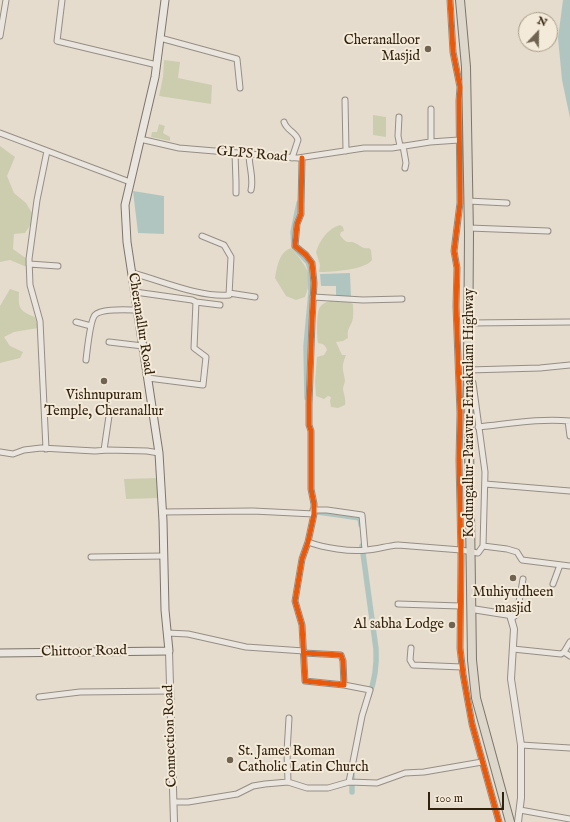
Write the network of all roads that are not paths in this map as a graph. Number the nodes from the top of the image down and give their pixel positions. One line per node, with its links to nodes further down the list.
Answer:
1 (6, 0): 6 (street)
2 (62, 0): 8 (street)
3 (165, 0): 7 (main road, Cheranallur Road)
4 (450, 0): 16 (street)
5 (460, 0): 28 (highway, Kodungallur-Paravur-Ernakulam Highway)
6 (0, 36)
7 (160, 38): 8 (main road, Cheranallur Road); 9 (street)
8 (157, 65): 15 (main road, Cheranallur Road)
9 (240, 88)
10 (345, 100): 20 (street)
11 (431, 109): 17 (street)
12 (399, 117): 18 (street)
13 (284, 122): 23 (street)
14 (0, 133): 19 (street)
15 (140, 139): 21 (street, GLPS Road); 25 (main road, Cheranallur Road)
16 (459, 140): 17 (street, GLPS Road); 69 (street)
17 (431, 142): 18 (street, GLPS Road)
18 (402, 146): 20 (street, GLPS Road); 24 (street)
19 (47, 151): 25 (street); 33 (street)
20 (346, 151): 23 (street, GLPS Road)
21 (235, 153): 22 (street, GLPS Road); 27 (street)
22 (249, 154): 23 (street, GLPS Road); 26 (street)
23 (298, 158): 39 (street)
24 (406, 168)
25 (130, 182): 35 (main road, Cheranallur Road)
26 (251, 190)
27 (236, 193)
28 (468, 201): 29 (street); 30 (highway, Kodungallur-Paravur-Ernakulam Highway)
29 (507, 203)
30 (468, 228): 31 (street); 46 (highway, Kodungallur-Paravur-Ernakulam Highway)
31 (548, 231)
32 (202, 236): 37 (street)
33 (29, 264): 34 (street); 58 (street)
34 (58, 266)
35 (132, 273): 36 (main road, Cheranallur Road); 37 (street)
36 (135, 292): 41 (street); 43 (main road, Cheranallur Road)
37 (228, 293): 38 (street)
38 (255, 297)
39 (313, 297): 40 (street); 65 (street)
40 (402, 299)
41 (196, 302): 42 (street); 53 (street)
42 (220, 305)
43 (138, 310): 47 (street); 49 (main road, Cheranallur Road)
44 (76, 322): 47 (street)
45 (570, 322): 46 (street)
46 (469, 323): 52 (highway, Kodungallur-Paravur-Ernakulam Highway)
47 (91, 326): 50 (street)
48 (109, 342): 49 (street)
49 (143, 346): 53 (main road, Cheranallur Road)
50 (86, 360)
51 (570, 365): 52 (street)
52 (468, 373): 56 (street); 70 (highway, Kodungallur-Paravur-Ernakulam Highway)
53 (148, 378): 61 (main road, Cheranallur Road)
54 (107, 407): 59 (street)
55 (569, 421): 56 (street); 57 (street)
56 (478, 427): 62 (street)
57 (570, 436)
58 (46, 449): 59 (street); 60 (street)
59 (104, 450): 61 (street)
60 (0, 452)
61 (159, 454): 64 (main road, Cheranallur Road)
62 (484, 484): 63 (street); 67 (street)
63 (570, 491)
64 (162, 512): 65 (street); 71 (main road, Cheranallur Road)
65 (314, 512): 66 (street); 68 (street)
66 (308, 542): 68 (street); 88 (street)
67 (484, 546): 70 (street); 73 (street)
68 (364, 550): 69 (street)
69 (461, 550): 70 (street); 80 (street)
70 (471, 552): 81 (highway, Kodungallur-Paravur-Ernakulam Highway)
71 (164, 556): 72 (street); 83 (main road, Cheranallur Road)
72 (91, 557)
73 (522, 560): 74 (street); 75 (street)
74 (560, 565): 76 (street); 78 (street)
75 (521, 566)
76 (570, 566)
77 (523, 579): 82 (street)
78 (553, 584)
79 (398, 604): 80 (street)
80 (460, 606): 92 (street)
81 (472, 609): 82 (street); 107 (highway, Kodungallur-Paravur-Ernakulam Highway)
82 (511, 619): 86 (street)
83 (167, 633): 87 (main road, Cheranallur Road); 88 (street)
84 (570, 642): 89 (street)
85 (411, 648): 92 (street)
86 (513, 650): 89 (street); 97 (street)
87 (169, 651): 90 (main road, Chittoor Road); 94 (street, Connection Road)
88 (304, 652): 93 (street); 93 (street)
89 (564, 652): 91 (street)
90 (0, 653)
91 (570, 656)
92 (462, 667): 99 (street)
93 (344, 685): 101 (street)
94 (170, 691): 95 (street); 102 (street, Connection Road)
95 (39, 697)
96 (289, 718): 100 (street)
97 (521, 745): 98 (street); 103 (street)
98 (570, 748)
99 (482, 762): 101 (street); 106 (street)
100 (288, 782): 101 (street); 102 (street)
101 (351, 783)
102 (174, 802): 105 (street, Connection Road)
103 (520, 810): 104 (street); 108 (street)
104 (570, 819)
105 (174, 822)
106 (499, 822)
107 (510, 822)
108 (518, 822)

